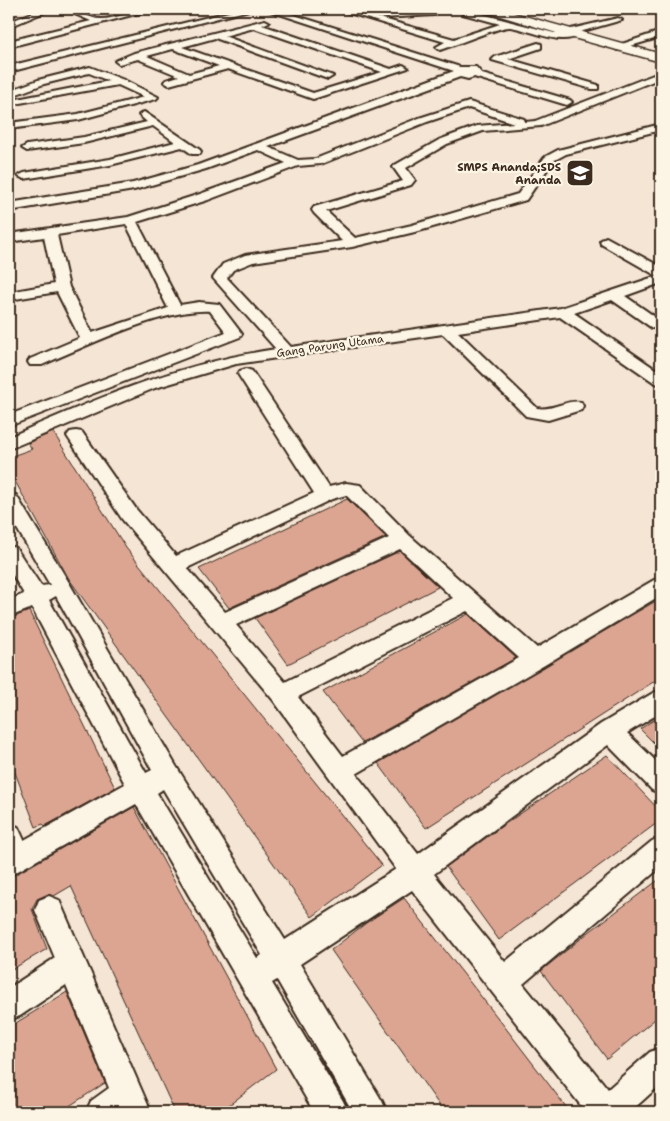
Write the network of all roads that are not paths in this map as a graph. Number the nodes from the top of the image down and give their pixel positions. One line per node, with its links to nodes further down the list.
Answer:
1 (48, 9): 16 (street)
2 (67, 9): 17 (street)
3 (151, 9): 10 (street)
4 (227, 9): 22 (street)
5 (249, 9): 24 (street)
6 (268, 9): 54 (street)
7 (341, 9): 12 (street)
8 (488, 9): 13 (main road)
9 (466, 12): 20 (street)
10 (125, 13): 17 (street); 22 (street)
11 (400, 15): 12 (street); 14 (street); 14 (street)
12 (370, 17): 34 (street)
13 (522, 19): 20 (street); 27 (main road)
14 (415, 20): 19 (street)
15 (618, 20): 27 (street)
16 (36, 21): 21 (street); 25 (street)
17 (100, 22): 25 (street)
18 (265, 22): 23 (street)
19 (424, 23)
20 (509, 24): 27 (street); 30 (street)
21 (9, 25)
22 (148, 25): 24 (street); 35 (street); 47 (street); 50 (street)
23 (254, 25): 29 (street); 41 (street)
24 (169, 29): 32 (street)
25 (59, 31): 31 (street)
26 (452, 31): 30 (street)
27 (570, 34): 40 (main road)
28 (661, 34): 40 (street)
29 (217, 36): 32 (street); 45 (street)
30 (471, 36): 34 (street)
31 (32, 38): 33 (street); 37 (street)
32 (200, 40): 35 (street)
33 (12, 41)
34 (453, 42): 42 (street)
35 (189, 43): 39 (street)
36 (335, 44): 41 (street)
37 (49, 45)
38 (538, 46): 49 (street)
39 (175, 47): 43 (street); 48 (street)
40 (617, 47): 44 (main road)
41 (323, 48): 45 (street); 53 (street)
42 (434, 49)
43 (137, 55): 46 (street); 58 (street)
44 (661, 58)
45 (284, 60): 52 (street); 56 (street)
46 (119, 61)
47 (26, 64): 50 (street); 57 (street)
48 (229, 66): 52 (street); 58 (street)
49 (484, 66): 54 (street); 62 (street); 64 (street)
50 (10, 67): 59 (street)
51 (403, 68): 53 (street)
52 (245, 71): 53 (street)
53 (389, 71)
54 (459, 72): 65 (street)
55 (661, 75): 82 (street)
56 (328, 76)
57 (57, 77): 59 (street); 60 (street)
58 (188, 77): 61 (street)
59 (41, 82): 63 (street)
60 (121, 82): 63 (street); 66 (street)
61 (169, 82)
62 (595, 87)
63 (10, 98): 75 (street)
64 (567, 102)
65 (377, 104): 68 (street); 73 (street)
66 (128, 105): 69 (street); 75 (street)
67 (553, 114): 68 (street)
68 (423, 120): 76 (street)
69 (155, 123): 72 (street); 75 (street)
70 (9, 126): 75 (street)
71 (661, 127): 82 (street)
72 (184, 143): 74 (street); 75 (street)
73 (259, 147): 76 (street); 77 (street)
74 (196, 152)
75 (25, 154)
76 (296, 163): 78 (street)
77 (9, 207)
78 (130, 220): 79 (street); 88 (street)
79 (50, 233): 80 (street); 85 (street)
80 (9, 238)
81 (606, 241): 83 (street)
82 (352, 243): 93 (street)
83 (661, 272)
84 (661, 279): 86 (street, Gang Parung Utama)
85 (62, 287): 87 (street); 92 (street)
86 (614, 295): 89 (street, Gang Parung Utama); 90 (street)
87 (9, 296)
88 (176, 310): 92 (street); 98 (street)
89 (563, 312): 91 (street, Gang Parung Utama); 96 (street)
90 (657, 325)
91 (447, 329): 93 (street, Gang Parung Utama); 97 (street)
92 (88, 339): 94 (street)
93 (288, 353): 100 (street, Gang Parung Utama)
94 (36, 362)
95 (246, 374): 101 (street)
96 (661, 380)
97 (575, 406)
98 (9, 421)
99 (76, 436): 105 (street)
100 (9, 444)
101 (325, 495): 103 (street); 105 (street)
102 (9, 500): 107 (street)
103 (402, 540): 109 (street); 111 (street)
104 (9, 553): 108 (street)
105 (173, 566): 111 (street)
106 (661, 585): 112 (street)
107 (62, 586): 108 (street); 117 (street)
108 (37, 597): 110 (street); 119 (street)
109 (469, 600): 112 (street); 113 (street)
110 (9, 608)
111 (222, 623): 113 (street)
112 (535, 660): 116 (street)
113 (282, 694): 116 (street)
114 (661, 700): 115 (street)
115 (609, 731): 118 (street); 122 (street)
116 (340, 770): 122 (street)
117 (167, 774): 119 (street); 124 (street)
118 (661, 782)
119 (141, 789): 121 (street); 126 (street)
120 (661, 850): 127 (street)
121 (12, 852)
122 (415, 872): 124 (street); 127 (street)
123 (49, 910): 125 (street)
124 (282, 960): 126 (street); 132 (street)
125 (72, 964): 128 (street); 130 (street)
126 (253, 978): 131 (street)
127 (502, 983): 133 (street)
128 (9, 1004)
129 (661, 1063): 133 (street)
130 (121, 1107)
131 (332, 1112)
132 (371, 1112)
133 (606, 1112)

